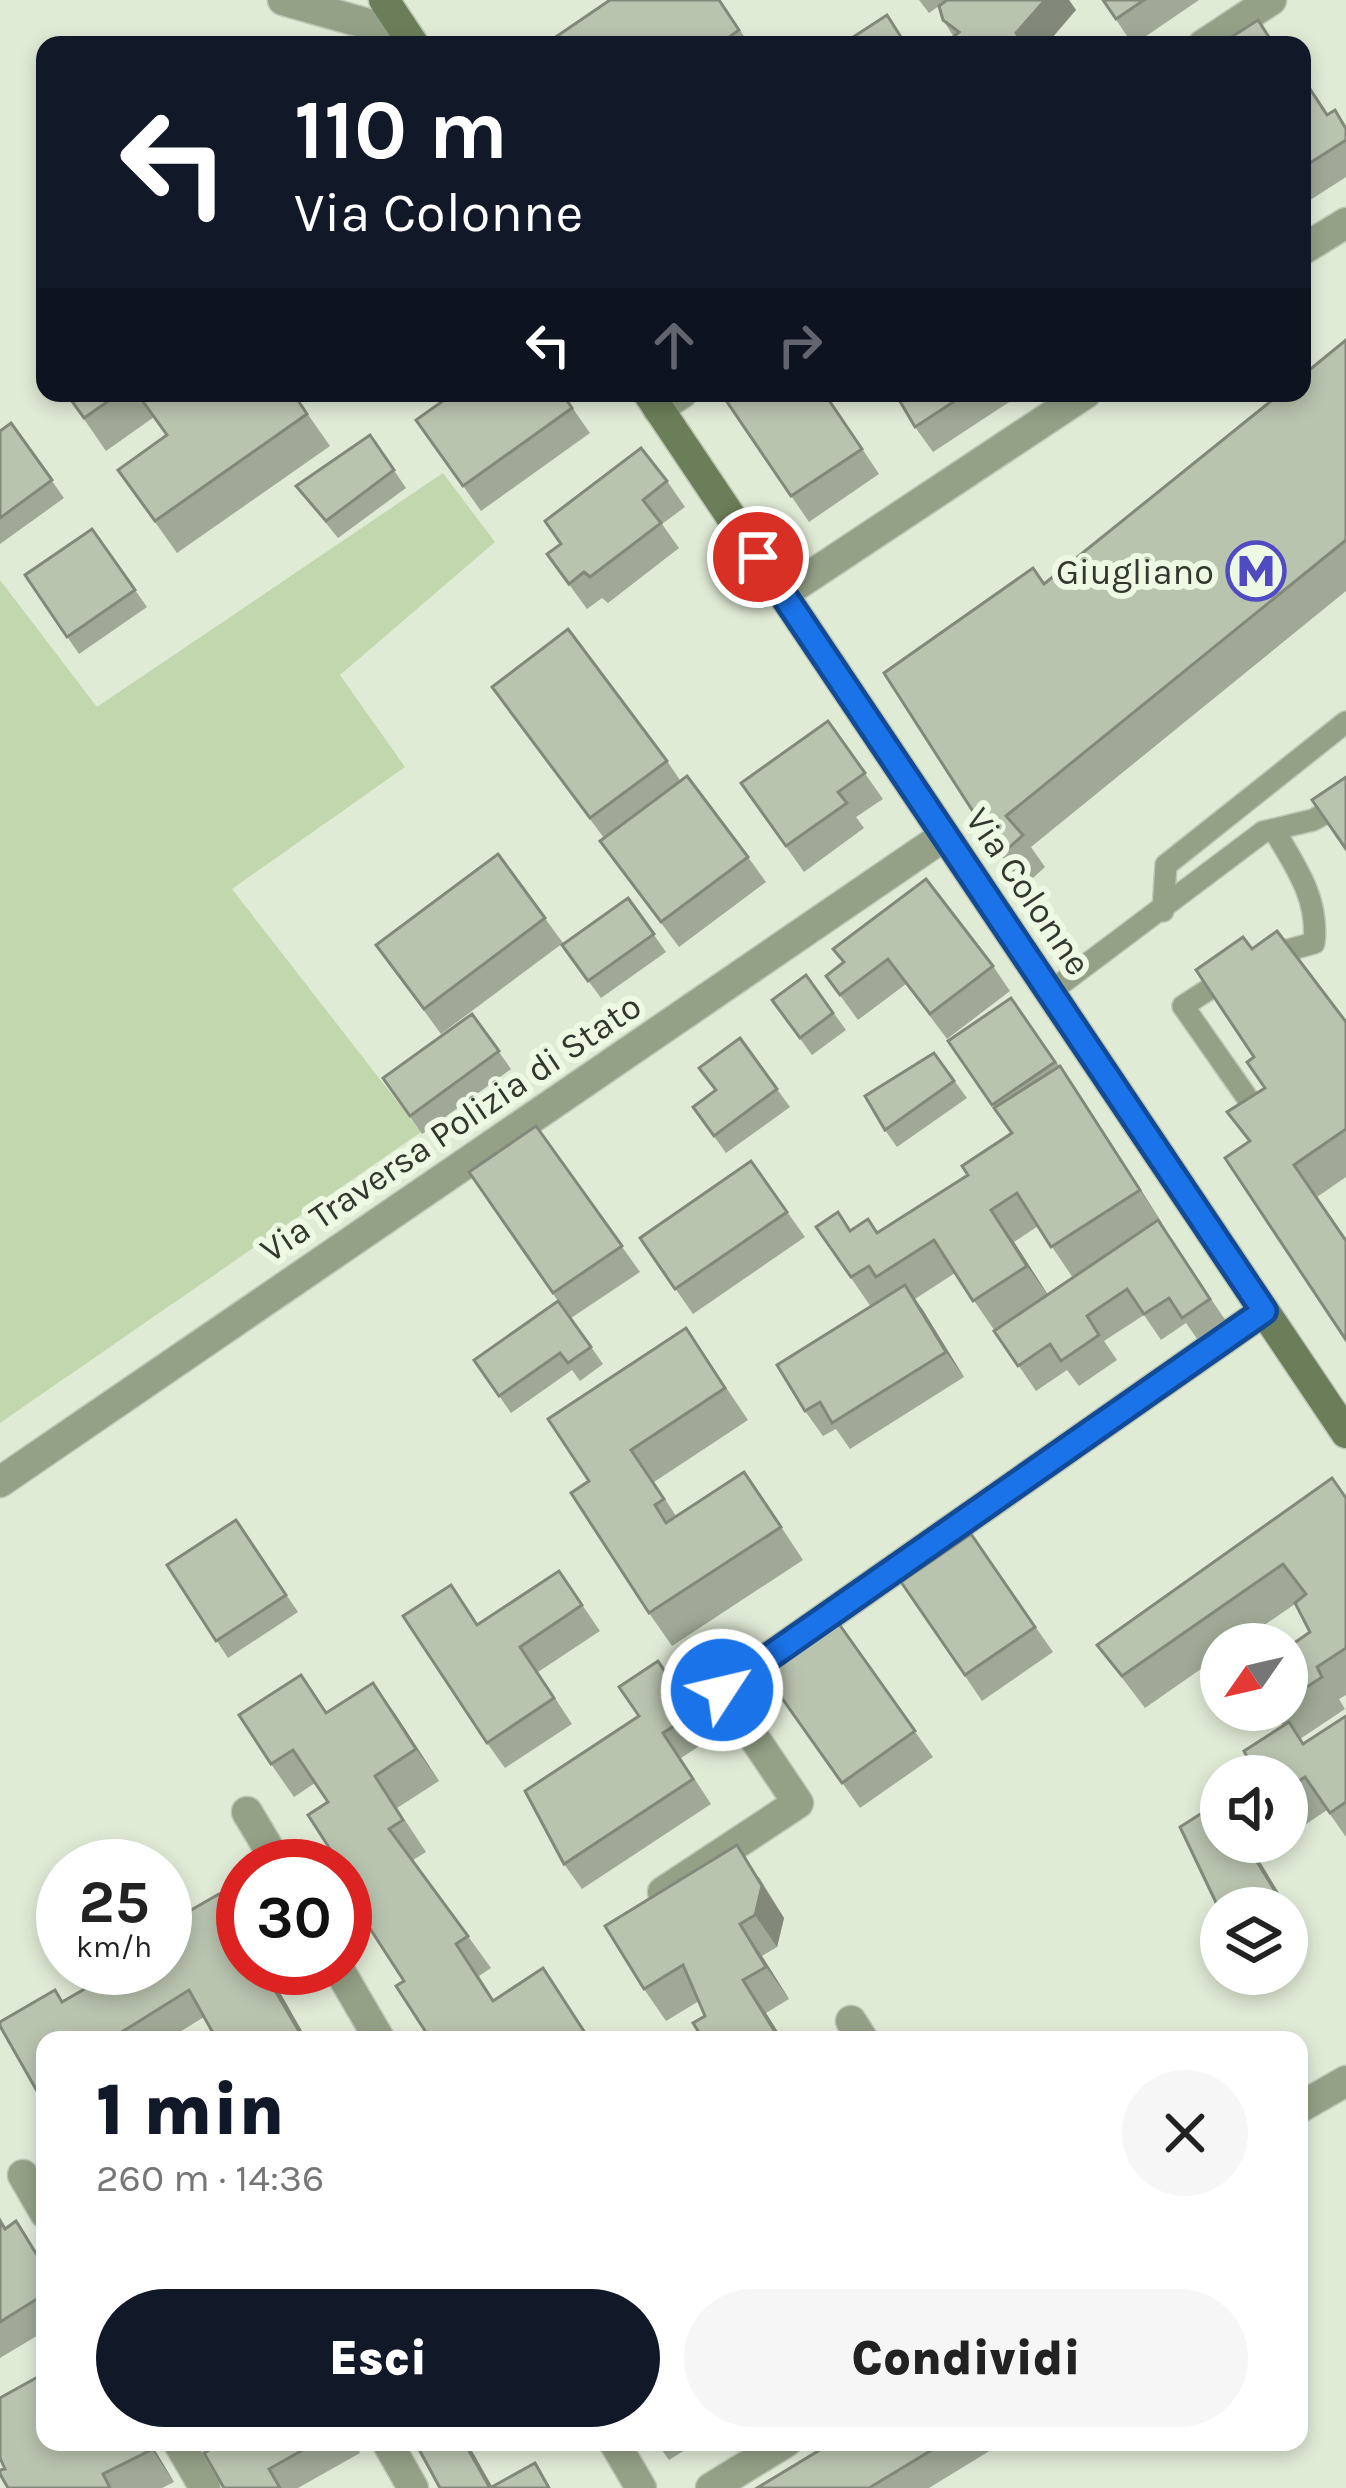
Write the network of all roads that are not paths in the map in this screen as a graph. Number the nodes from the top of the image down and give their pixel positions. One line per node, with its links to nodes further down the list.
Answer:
1 (283, 0): 4 (street)
2 (384, 0): 5 (main road)
3 (1252, 5): 6 (street)
4 (398, 36)
5 (408, 36)
6 (1214, 36)
7 (1346, 223): 8 (street)
8 (1311, 244)
9 (665, 402): 11 (main road, Via Colonne)
10 (1072, 402): 11 (street)
11 (783, 594): 15 (main road, Via Colonne)
12 (1346, 722): 16 (lane)
13 (1346, 802): 14 (lane)
14 (1274, 830): 16 (lane); 18 (lane)
15 (944, 836): 17 (main road, Via Colonne); 21 (street, Via Traversa Polizia di Stato)
16 (1162, 911): 17 (lane)
17 (1050, 992): 19 (main road, Via Colonne)
18 (1260, 1116)
19 (1264, 1311): 20 (main road, Via Colonne); 24 (street)
20 (1342, 1418)
21 (0, 1482)
22 (248, 1812): 23 (street)
23 (264, 1839)
24 (632, 1912)
25 (354, 1995): 26 (street)
26 (375, 2031)
27 (1346, 2081): 28 (street)
28 (1308, 2103)
29 (23, 2175): 30 (street)
30 (36, 2197)
31 (183, 2451): 35 (street)
32 (392, 2451): 36 (street)
33 (619, 2451): 37 (street)
34 (771, 2451): 38 (street)
35 (205, 2488)
36 (413, 2488)
37 (640, 2488)
38 (711, 2488)

